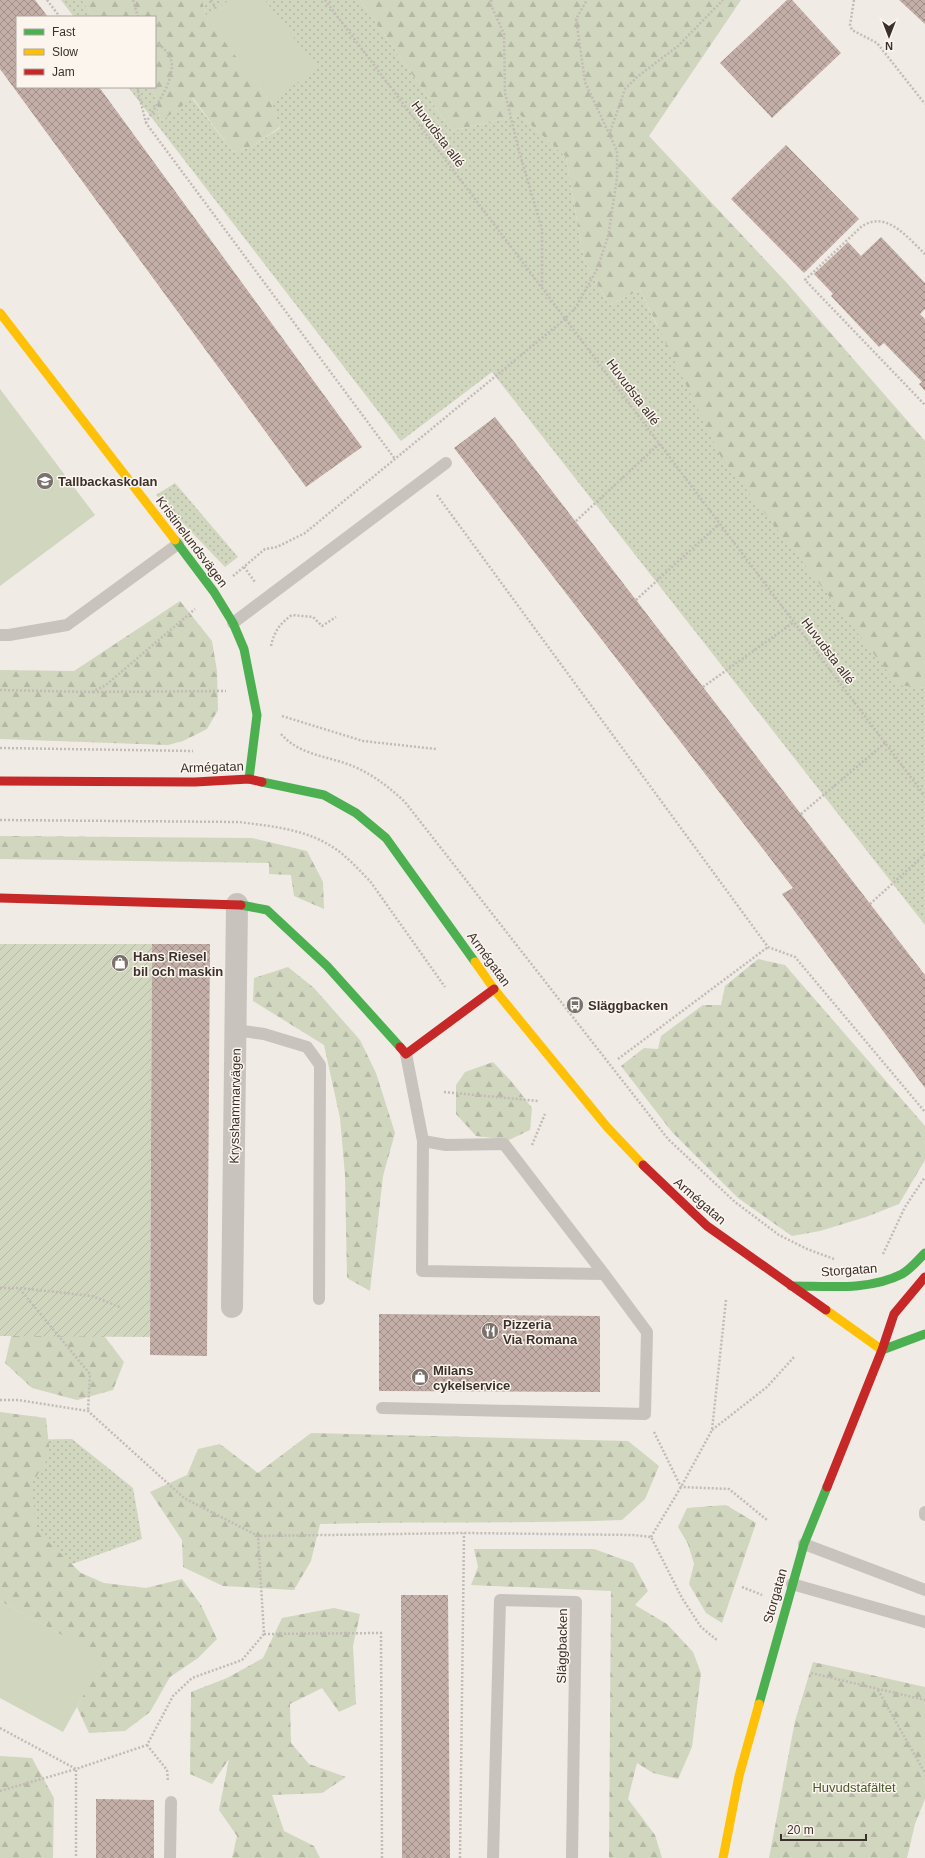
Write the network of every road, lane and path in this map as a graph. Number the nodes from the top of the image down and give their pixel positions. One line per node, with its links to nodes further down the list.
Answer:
1 (47, 0): 10 (path)
2 (133, 0): 11 (path)
3 (212, 0): 9 (path)
4 (324, 0): 18 (path, Huvudsta allé)
5 (491, 0): 18 (path)
6 (587, 0): 16 (path)
7 (723, 0): 16 (path)
8 (854, 0): 14 (path)
9 (216, 9)
10 (59, 16)
11 (138, 16)
12 (156, 43): 15 (path)
13 (137, 88): 15 (path)
14 (925, 104)
15 (146, 123): 23 (path)
16 (609, 134): 20 (path)
17 (925, 254): 21 (path)
18 (542, 289): 20 (path, Huvudsta allé)
19 (0, 314): 28 (street, Kristinelundsvägen)
20 (565, 319): 22 (path, Huvudsta allé); 23 (path)
21 (925, 405)
22 (659, 444): 26 (path); 27 (path, Huvudsta allé)
23 (395, 459): 29 (path)
24 (446, 463): 25 (lane)
25 (425, 479): 33 (lane); 55 (path)
26 (576, 521)
27 (719, 524): 30 (path); 32 (path, Huvudsta allé)
28 (178, 544): 29 (street, Kristinelundsvägen); 34 (lane)
29 (214, 592): 33 (street, Kristinelundsvägen); 39 (path)
30 (636, 600)
31 (336, 617): 35 (path)
32 (794, 622): 36 (path); 42 (path, Huvudsta allé)
33 (233, 623): 38 (street, Kristinelundsvägen)
34 (0, 635)
35 (270, 650)
36 (703, 687)
37 (0, 690): 39 (path)
38 (253, 690): 39 (path); 46 (street, Kristinelundsvägen)
39 (92, 692)
40 (274, 714): 44 (path)
41 (278, 730): 69 (path)
42 (885, 743): 48 (path, Huvudsta allé); 49 (path)
43 (0, 748): 45 (path)
44 (436, 749)
45 (193, 751)
46 (249, 779): 47 (street, Armégatan); 57 (street, Armégatan)
47 (0, 781)
48 (925, 796)
49 (801, 814)
50 (0, 820): 56 (path)
51 (925, 854): 54 (path)
52 (0, 898): 53 (street)
53 (237, 904): 58 (street, Krysshammarvägen); 59 (street)
54 (870, 904)
55 (768, 947): 60 (path); 63 (path)
56 (445, 987)
57 (494, 989): 59 (street); 73 (street, Armégatan)
58 (236, 1030): 76 (lane); 79 (street, Krysshammarvägen)
59 (406, 1054): 65 (lane)
60 (618, 1059)
61 (444, 1092): 62 (path)
62 (538, 1101)
63 (925, 1112)
64 (545, 1114): 66 (path)
65 (423, 1141): 66 (lane); 71 (lane)
66 (522, 1168): 71 (lane)
67 (925, 1177): 70 (path)
68 (925, 1253): 73 (street, Storgatan)
69 (836, 1260)
70 (880, 1260)
71 (604, 1274): 86 (lane)
72 (925, 1277): 81 (street, Storgatan)
73 (791, 1286): 81 (street, Armégatan)
74 (0, 1288): 75 (path)
75 (19, 1288): 78 (path); 85 (path)
76 (319, 1299)
77 (726, 1300): 87 (path)
78 (120, 1307)
79 (232, 1307)
80 (925, 1334): 81 (street)
81 (882, 1350): 93 (street, Storgatan)
82 (794, 1357): 87 (path)
83 (0, 1400): 85 (path)
84 (382, 1408): 86 (lane)
85 (88, 1411): 91 (path)
86 (645, 1414): 88 (path)
87 (712, 1430): 88 (path)
88 (681, 1487): 89 (path); 92 (path)
89 (767, 1520)
90 (464, 1533): 91 (path); 92 (path); 111 (path)
91 (258, 1536): 97 (path)
92 (651, 1537): 98 (path)
93 (804, 1544): 94 (street, Storgatan); 95 (lane)
94 (792, 1584): 96 (lane); 114 (street, Storgatan)
95 (925, 1590)
96 (925, 1622)
97 (264, 1634): 103 (path); 110 (path)
98 (718, 1641)
99 (811, 1673): 100 (path)
100 (878, 1690): 101 (path); 105 (path)
101 (925, 1700)
102 (0, 1728): 104 (path)
103 (147, 1745): 104 (path); 107 (path)
104 (76, 1769): 106 (path); 108 (path)
105 (925, 1773)
106 (0, 1791)
107 (171, 1802): 109 (lane)
108 (76, 1858)
109 (170, 1858)
110 (382, 1858)
111 (460, 1858)
112 (493, 1858): 113 (lane, Släggbacken)
113 (572, 1858)
114 (723, 1858)

